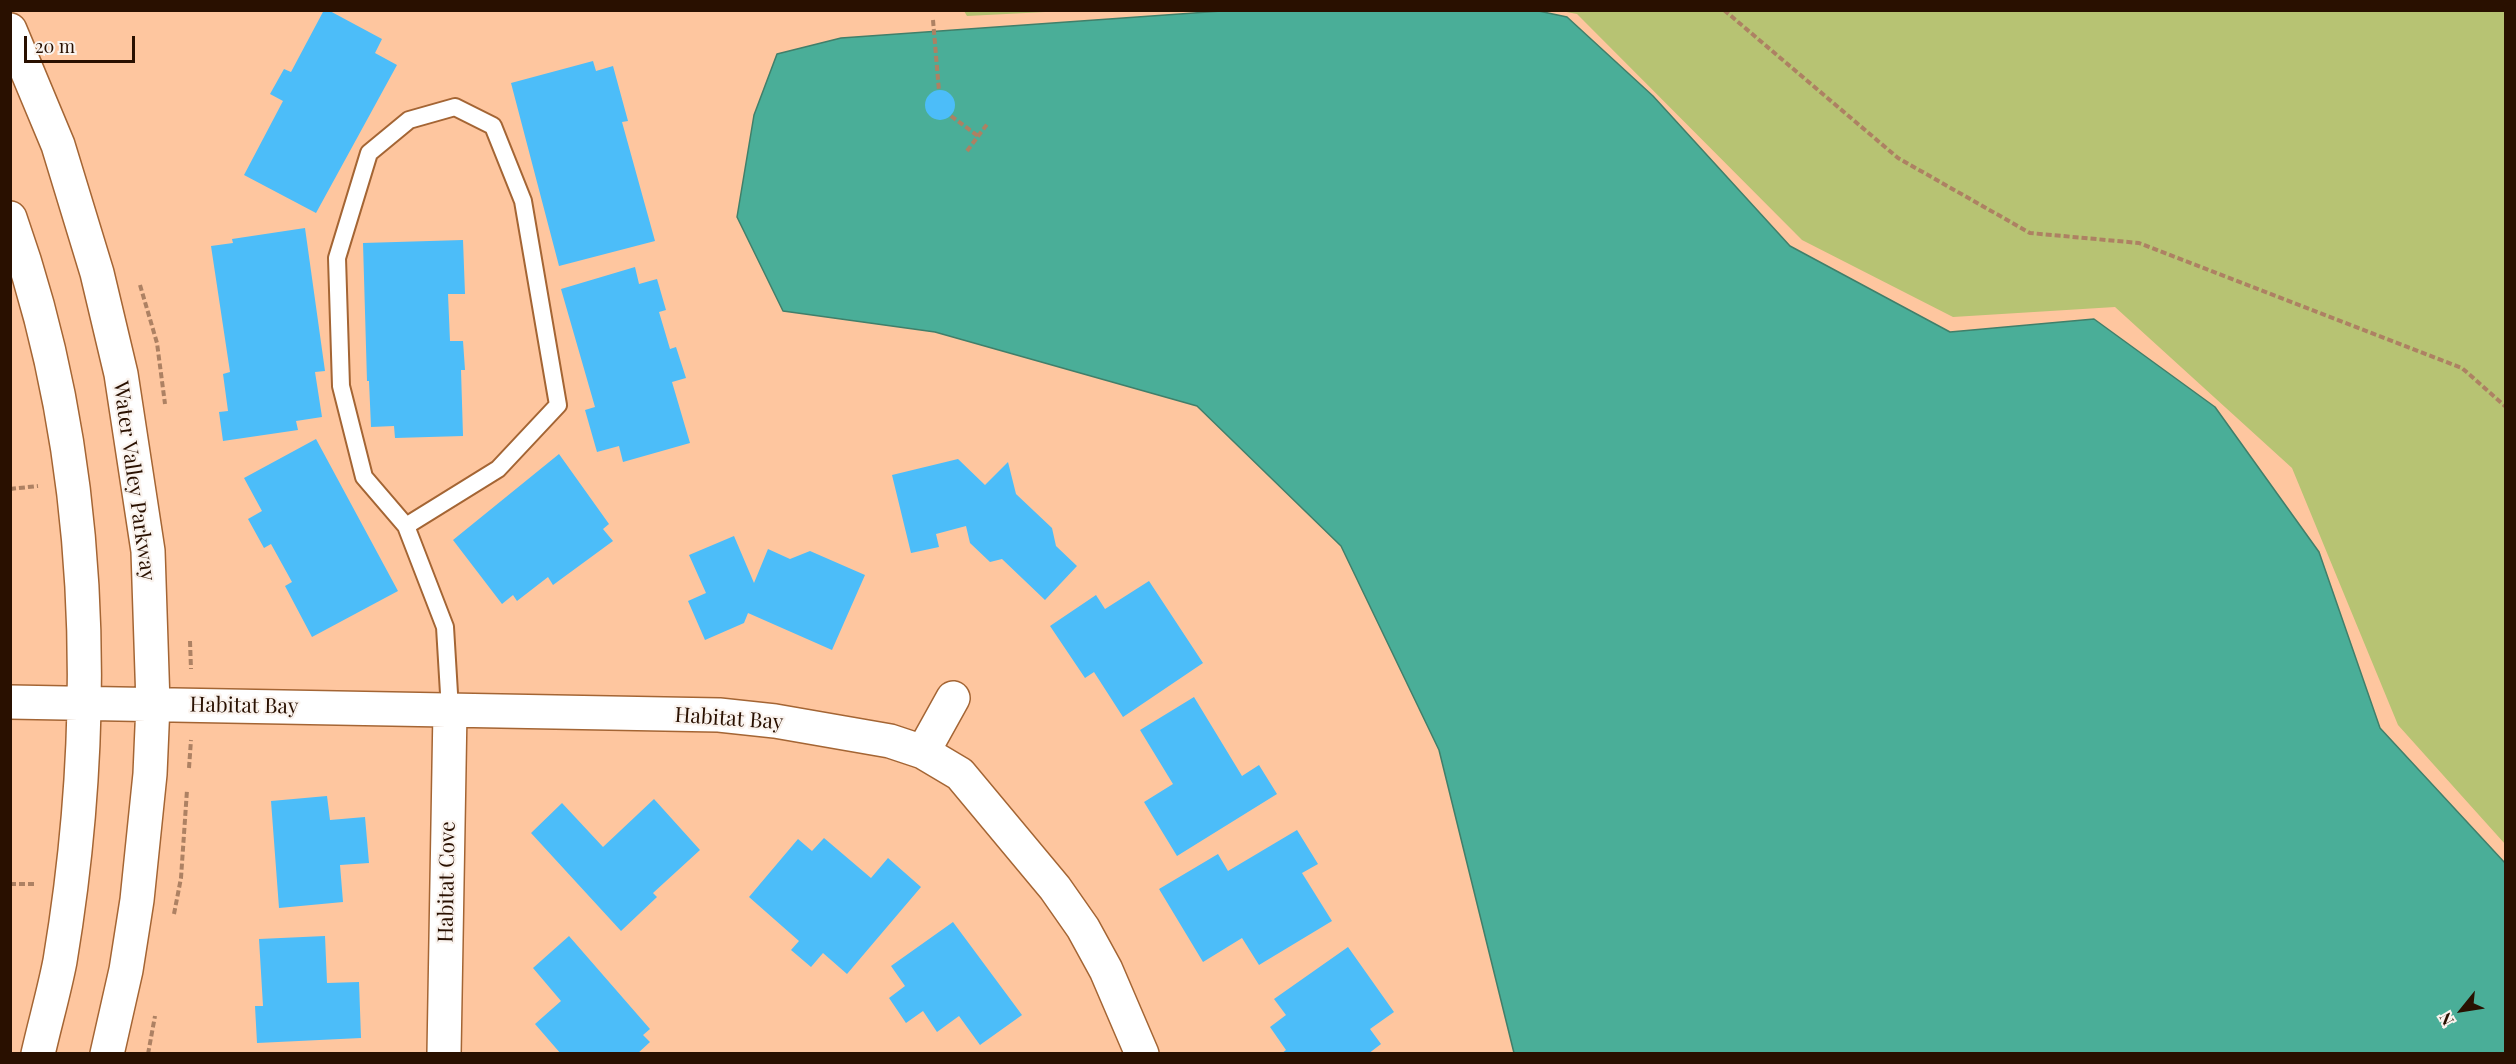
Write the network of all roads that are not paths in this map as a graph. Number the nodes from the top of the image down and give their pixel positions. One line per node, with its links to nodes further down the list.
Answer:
1 (10, 30): 7 (street, Water Valley Parkway)
2 (10, 218): 6 (street)
3 (406, 526): 3 (lane); 8 (lane)
4 (953, 698): 9 (street)
5 (10, 702): 6 (street, Habitat Bay)
6 (86, 703): 7 (street, Habitat Bay); 10 (street)
7 (153, 704): 8 (street, Habitat Bay); 11 (street, Water Valley Parkway)
8 (450, 710): 9 (street, Habitat Bay); 12 (street, Habitat Cove)
9 (923, 752): 13 (street, Habitat Bay)
10 (38, 1053)
11 (107, 1053)
12 (444, 1053)
13 (1142, 1053)

